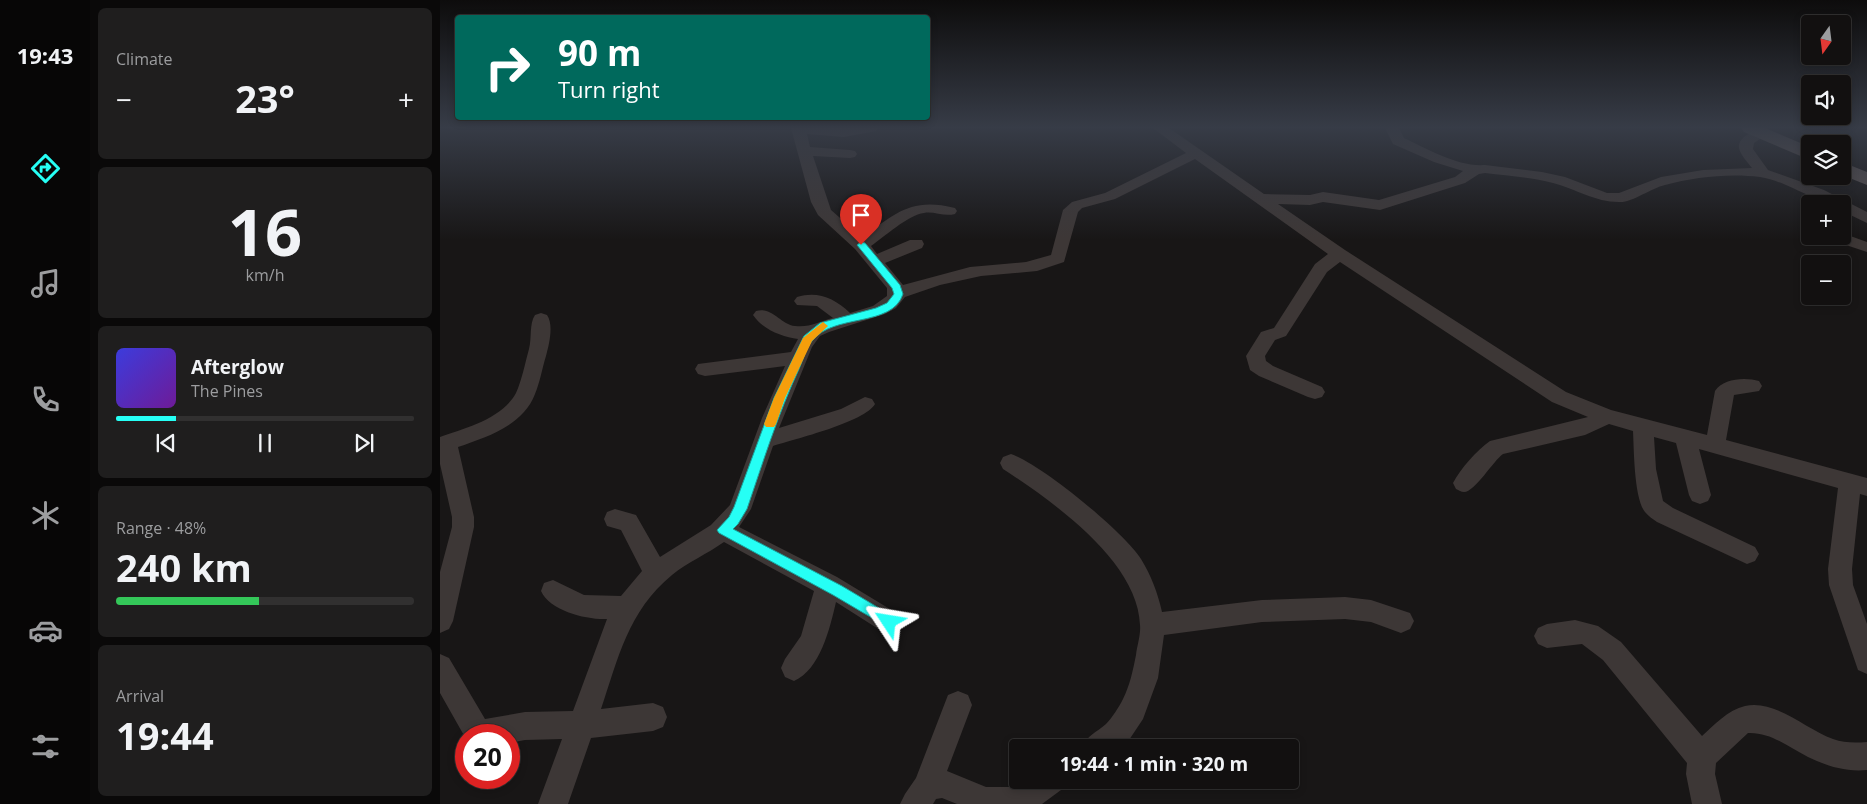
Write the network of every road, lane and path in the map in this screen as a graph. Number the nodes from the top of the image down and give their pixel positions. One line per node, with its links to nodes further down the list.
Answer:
1 (810, 166): 18 (street)
2 (1171, 166): 20 (street)
3 (1214, 166): 11 (street)
4 (1460, 166): 6 (street)
5 (1758, 166): 8 (street)
6 (1475, 170): 8 (street); 11 (street)
7 (1851, 172): 9 (main road)
8 (1763, 173): 10 (street)
9 (1867, 179)
10 (1823, 195)
11 (1262, 199): 19 (street)
12 (1851, 209): 14 (street)
13 (948, 210): 18 (street)
14 (1867, 218)
15 (1851, 241): 17 (street)
16 (916, 244): 18 (street)
17 (1867, 246)
18 (868, 253): 20 (street)
19 (1339, 254): 29 (street); 31 (street)
20 (898, 294): 24 (street)
21 (803, 301): 24 (street)
22 (762, 315): 25 (street)
23 (541, 319): 47 (street)
24 (846, 319): 25 (street)
25 (814, 332): 26 (street)
26 (798, 358): 27 (street); 34 (street)
27 (704, 369)
28 (1752, 386): 35 (street)
29 (1314, 392)
30 (865, 404): 34 (street)
31 (1606, 416): 32 (street); 37 (street)
32 (1643, 426): 33 (street); 42 (street)
33 (1685, 438): 35 (street); 39 (street)
34 (764, 440): 41 (street)
35 (1715, 446): 38 (street)
36 (1011, 463): 50 (street)
37 (1464, 483)
38 (1858, 485): 52 (street)
39 (1700, 495)
40 (614, 519): 43 (street)
41 (723, 530): 43 (street); 44 (street)
42 (1747, 554)
43 (656, 573): 46 (street)
44 (828, 585): 49 (street); 54 (street)
45 (553, 591): 46 (street)
46 (626, 607): 57 (street)
47 (440, 621)
48 (1401, 621): 50 (street)
49 (889, 622)
50 (1153, 624): 58 (street)
51 (1547, 636): 60 (street)
52 (1867, 661)
53 (440, 667): 57 (street)
54 (794, 668)
55 (958, 705): 62 (street)
56 (653, 717): 57 (street)
57 (582, 725): 63 (street)
58 (1109, 739)
59 (1867, 756): 60 (street)
60 (1701, 757): 64 (street)
61 (1038, 789): 62 (street)
62 (921, 796)
63 (553, 804)
64 (1707, 804)

